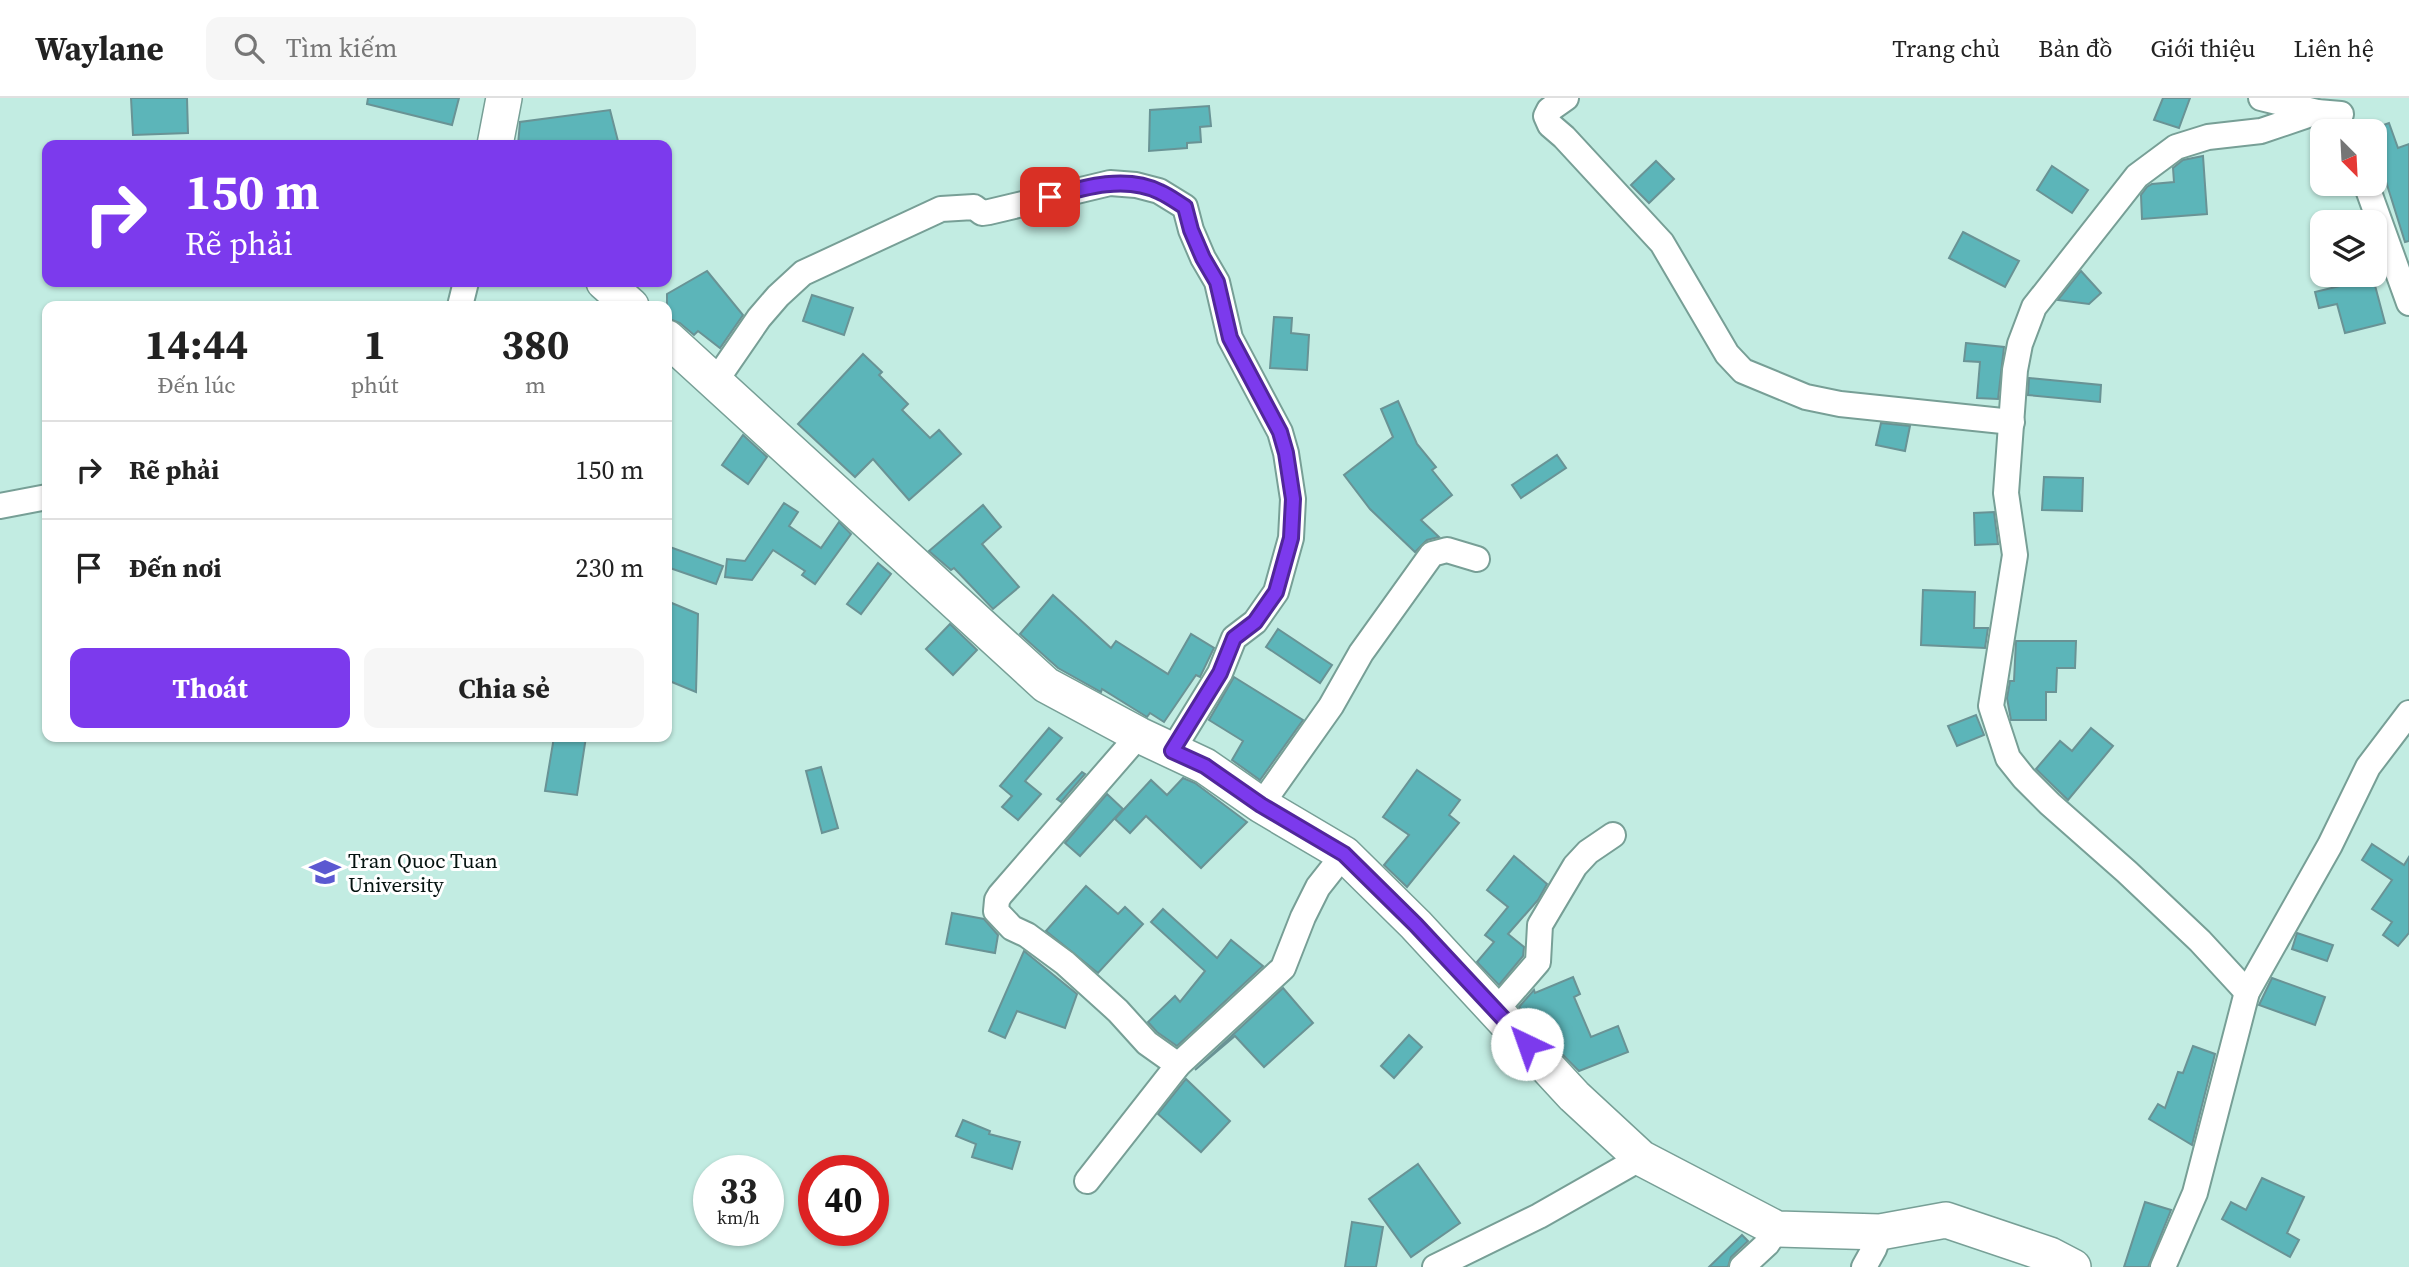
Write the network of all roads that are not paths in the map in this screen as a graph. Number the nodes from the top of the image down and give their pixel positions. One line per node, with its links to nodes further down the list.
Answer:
1 (504, 98): 5 (street)
2 (1566, 98): 12 (street)
3 (2262, 98): 4 (street)
4 (2338, 114): 12 (street)
5 (496, 140)
6 (2370, 196): 9 (street)
7 (610, 287): 8 (street)
8 (625, 301)
9 (2409, 303)
10 (672, 343): 11 (street)
11 (715, 382): 17 (street); 18 (street)
12 (2012, 422): 22 (street)
13 (42, 497): 14 (street)
14 (0, 506)
15 (1477, 559): 19 (street)
16 (2409, 713): 22 (street)
17 (1139, 736): 18 (street); 24 (street)
18 (1172, 751): 19 (street)
19 (1261, 805): 21 (street)
20 (1613, 835): 23 (street)
21 (1344, 854): 23 (street); 24 (street)
22 (2247, 992): 33 (street)
23 (1494, 1007): 25 (street)
24 (1178, 1065): 26 (street)
25 (1642, 1158): 27 (street); 29 (street)
26 (1087, 1181)
27 (1776, 1229): 28 (street); 30 (street)
28 (1880, 1232): 31 (street); 32 (street)
29 (1435, 1267)
30 (1742, 1267)
31 (1864, 1267)
32 (2073, 1267)
33 (2163, 1267)

